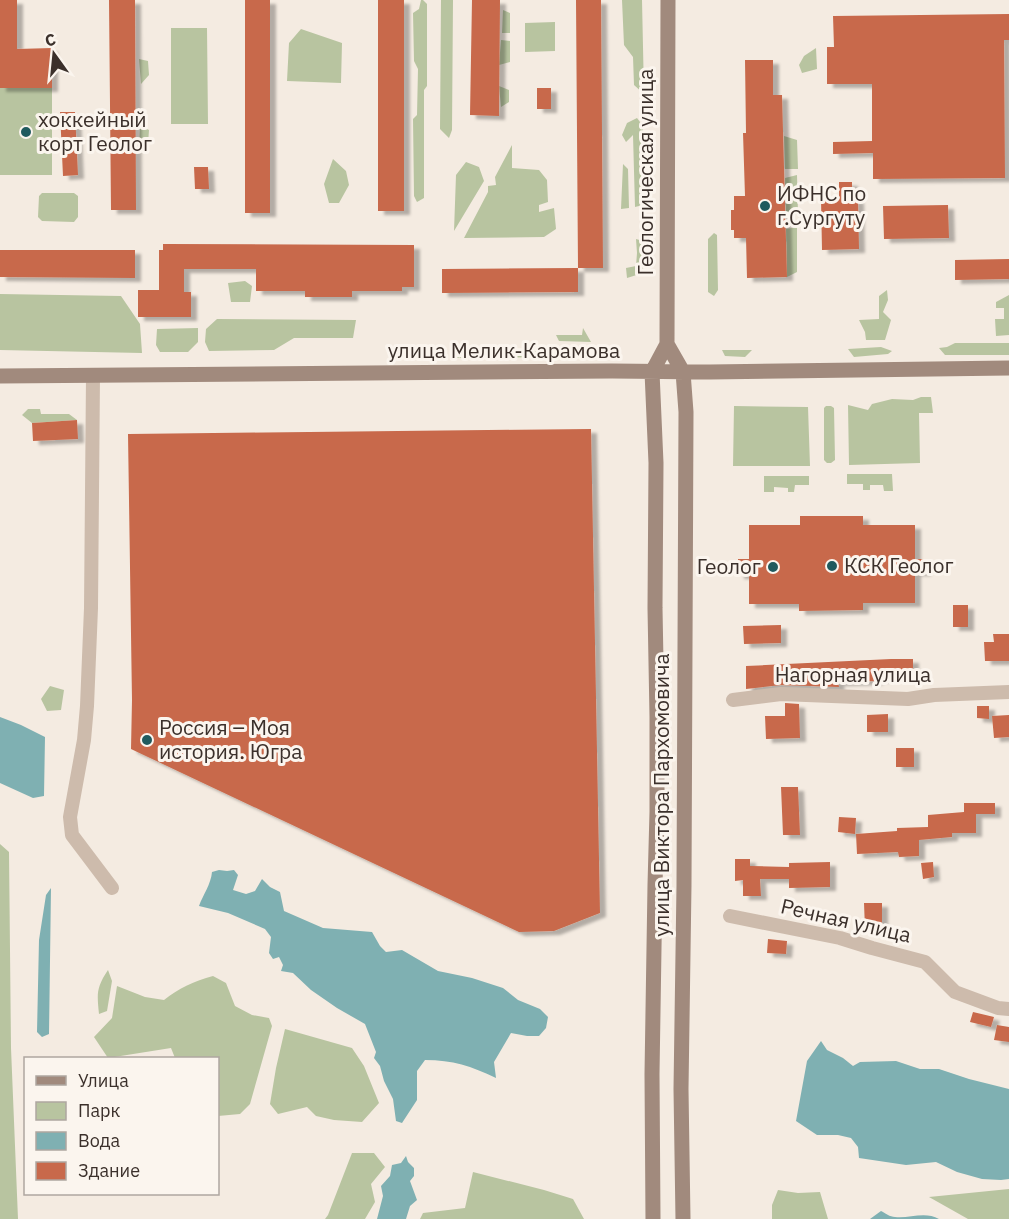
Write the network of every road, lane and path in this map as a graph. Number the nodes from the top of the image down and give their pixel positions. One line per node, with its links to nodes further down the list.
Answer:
1 (668, 0): 2 (main road, Геологическая улица)
2 (667, 344): 4 (main road, Геологическая улица); 5 (main road, Геологическая улица)
3 (1009, 368): 5 (main road, улица Мелик-Карамова)
4 (651, 372): 5 (main road, улица Мелик-Карамова); 7 (main road, улица Мелик-Карамова); 10 (main road, улица Виктора Пархомовича)
5 (683, 372): 11 (main road, улица Виктора Пархомовича)
6 (0, 376): 7 (main road, улица Мелик-Карамова)
7 (93, 376): 12 (street)
8 (1009, 692): 9 (street, Нагорная улица)
9 (733, 700)
10 (657, 812): 11 (main road); 15 (main road, улица Виктора Пархомовича)
11 (684, 813): 16 (main road, улица Виктора Пархомовича)
12 (112, 888)
13 (730, 916): 14 (street, Речная улица)
14 (1009, 1009)
15 (652, 1219)
16 (683, 1219)

